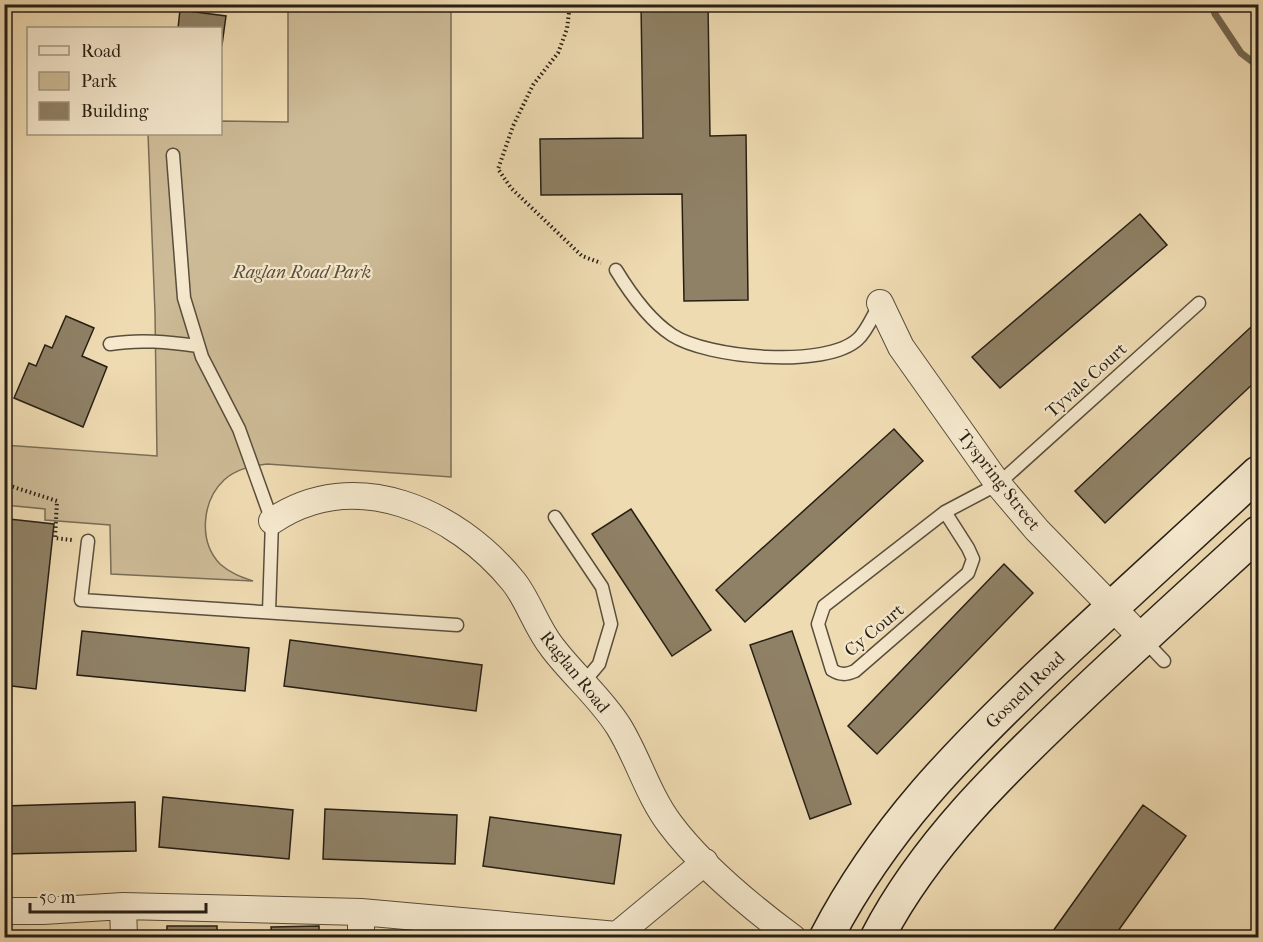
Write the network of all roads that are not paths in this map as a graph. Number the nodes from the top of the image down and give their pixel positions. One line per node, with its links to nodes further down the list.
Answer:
1 (173, 155): 6 (lane)
2 (616, 270): 3 (lane)
3 (880, 303): 8 (street, Tyspring Street)
4 (1199, 303): 8 (lane, Tyvale Court)
5 (110, 345): 6 (lane)
6 (198, 346): 11 (lane)
7 (1258, 473): 14 (main road, Gosnell Road)
8 (998, 484): 9 (lane, Cy Court); 14 (street, Tyspring Street)
9 (945, 512): 9 (lane, Cy Court)
10 (555, 517): 18 (lane)
11 (272, 521): 15 (lane); 18 (street, Raglan Road)
12 (1258, 533): 17 (main road)
13 (88, 541): 15 (lane)
14 (1111, 608): 17 (street, Tyspring Street); 26 (main road, Gosnell Road)
15 (269, 612): 16 (lane)
16 (457, 625)
17 (1153, 650): 27 (main road)
18 (583, 683): 19 (street, Raglan Road)
19 (705, 862): 23 (street); 25 (street, Raglan Road)
20 (123, 906): 21 (street); 22 (street); 24 (street)
21 (4, 911)
22 (361, 925): 23 (street)
23 (616, 936)
24 (124, 938)
25 (793, 938)
26 (826, 938)
27 (877, 938)

